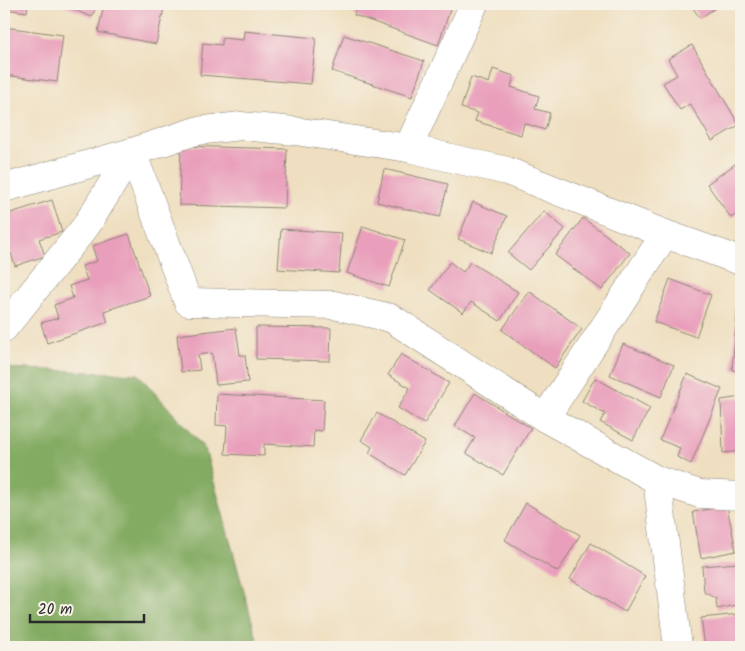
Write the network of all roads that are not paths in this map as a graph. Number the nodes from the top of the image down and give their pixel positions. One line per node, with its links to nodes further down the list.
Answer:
1 (474, 4): 2 (street)
2 (408, 148): 3 (street); 5 (street)
3 (132, 152): 4 (street); 7 (street); 8 (street)
4 (4, 188)
5 (665, 234): 6 (street); 8 (street)
6 (735, 253)
7 (4, 328)
8 (545, 418): 9 (street)
9 (657, 480): 10 (street); 11 (street)
10 (741, 496)
11 (678, 647)

